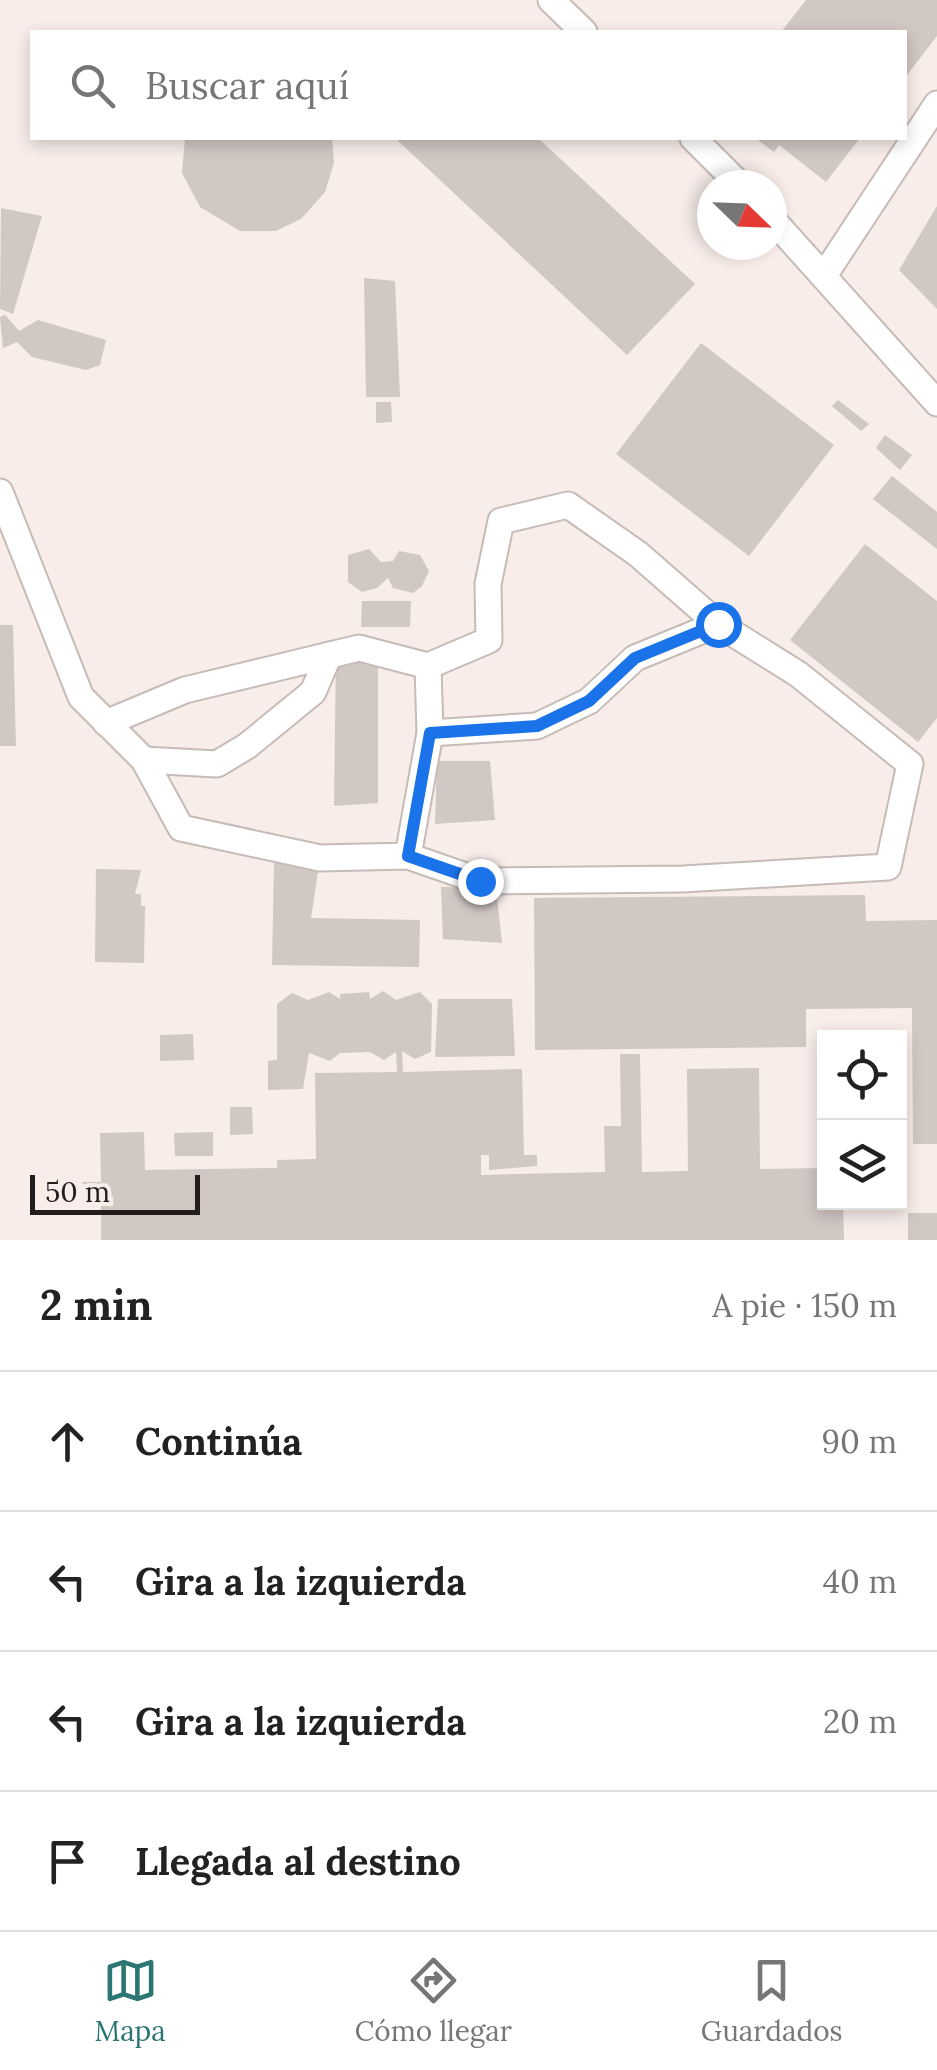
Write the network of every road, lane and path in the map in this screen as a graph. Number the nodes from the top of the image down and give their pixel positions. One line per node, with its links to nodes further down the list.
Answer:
1 (550, 0): 2 (street)
2 (582, 30)
3 (937, 104): 7 (street)
4 (695, 140): 5 (street)
5 (725, 170)
6 (787, 234): 7 (street)
7 (825, 274): 8 (street)
8 (937, 402)
9 (0, 492): 13 (street)
10 (718, 624): 12 (street); 14 (street); 16 (street)
11 (329, 655): 12 (street); 13 (street); 15 (street)
12 (428, 666): 14 (street)
13 (106, 722): 15 (street)
14 (430, 733): 16 (street)
15 (144, 760): 16 (street)
16 (408, 856)

